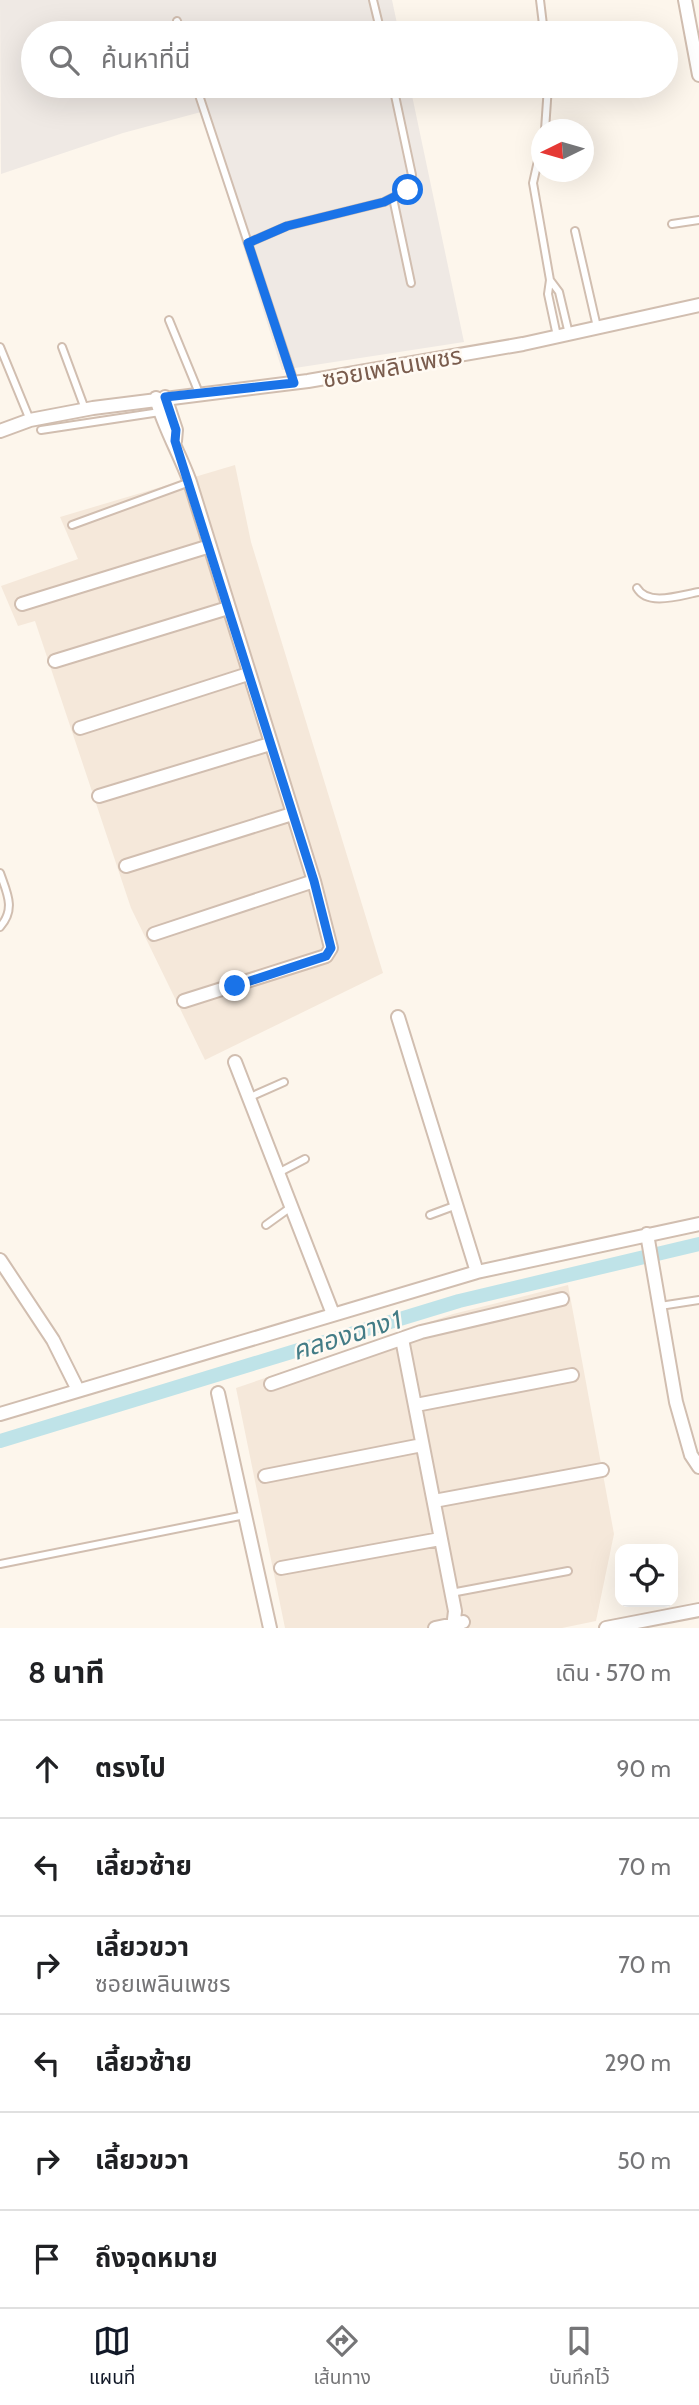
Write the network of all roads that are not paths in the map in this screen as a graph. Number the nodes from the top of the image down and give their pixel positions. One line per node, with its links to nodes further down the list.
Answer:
1 (373, 0): 4 (lane)
2 (540, 0): 5 (lane)
3 (685, 0): 6 (street)
4 (379, 21)
5 (543, 21)
6 (699, 75)
7 (200, 98): 16 (lane)
8 (396, 98): 12 (lane)
9 (548, 98): 10 (lane)
10 (547, 119)
11 (533, 182): 17 (lane)
12 (393, 198): 16 (lane); 18 (lane)
13 (699, 220): 14 (lane)
14 (672, 224)
15 (575, 231): 21 (lane)
16 (248, 243): 25 (lane)
17 (551, 280): 22 (lane); 22 (lane)
18 (411, 283)
19 (699, 305): 21 (street, ซอยเพลินเพชร)
20 (169, 320): 26 (lane)
21 (597, 327): 22 (street, ซอยเพลินเพชร)
22 (563, 335): 25 (street, ซอยเพลินเพชร)
23 (0, 347): 30 (lane)
24 (62, 347): 28 (lane)
25 (294, 383): 26 (street, ซอยเพลินเพชร)
26 (199, 393): 27 (street, ซอยเพลินเพชร)
27 (161, 398): 28 (street, ซอยเพลินเพชร); 29 (street); 33 (street)
28 (85, 409): 30 (street, ซอยเพลินเพชร)
29 (160, 412): 32 (lane); 33 (street)
30 (30, 420): 31 (street, ซอยเพลินเพชร)
31 (0, 430)
32 (41, 430)
33 (175, 441): 34 (street)
34 (190, 482): 35 (lane); 36 (street)
35 (72, 525)
36 (209, 546): 39 (street); 40 (street)
37 (637, 588): 38 (lane)
38 (699, 592)
39 (22, 604)
40 (228, 608): 41 (street); 42 (street)
41 (55, 661)
42 (248, 674): 43 (street); 44 (street)
43 (80, 728)
44 (270, 744): 45 (street); 46 (street)
45 (99, 796)
46 (292, 814): 47 (street); 49 (street)
47 (126, 866)
48 (0, 873): 50 (lane)
49 (314, 881): 51 (street); 52 (street)
50 (0, 927)
51 (155, 934)
52 (184, 1000)
53 (398, 1017): 59 (street)
54 (235, 1062): 56 (street)
55 (284, 1082): 56 (lane)
56 (248, 1098): 58 (street)
57 (304, 1159): 58 (lane)
58 (278, 1173): 60 (street)
59 (457, 1205): 61 (lane); 66 (street)
60 (291, 1207): 63 (lane); 70 (street)
61 (430, 1214)
62 (699, 1224): 64 (street)
63 (266, 1225)
64 (647, 1238): 66 (street); 69 (street)
65 (0, 1260): 74 (street)
66 (477, 1272): 70 (street)
67 (562, 1299): 71 (street)
68 (699, 1300): 69 (lane)
69 (658, 1306): 79 (street)
70 (333, 1314): 74 (street)
71 (402, 1339): 73 (street); 76 (street)
72 (572, 1375): 76 (street)
73 (271, 1384)
74 (78, 1390): 77 (street)
75 (218, 1393): 83 (street)
76 (416, 1405): 78 (street)
77 (0, 1414)
78 (422, 1445): 81 (street); 82 (street)
79 (699, 1467)
80 (601, 1469): 82 (street)
81 (265, 1476)
82 (434, 1501): 84 (street)
83 (246, 1515): 85 (lane); 91 (street)
84 (440, 1539): 86 (street); 88 (street)
85 (0, 1564)
86 (281, 1568)
87 (569, 1571): 88 (lane)
88 (451, 1593): 90 (street)
89 (699, 1609): 93 (street)
90 (459, 1626): 92 (street)
91 (270, 1628)
92 (435, 1628)
93 (606, 1628)

